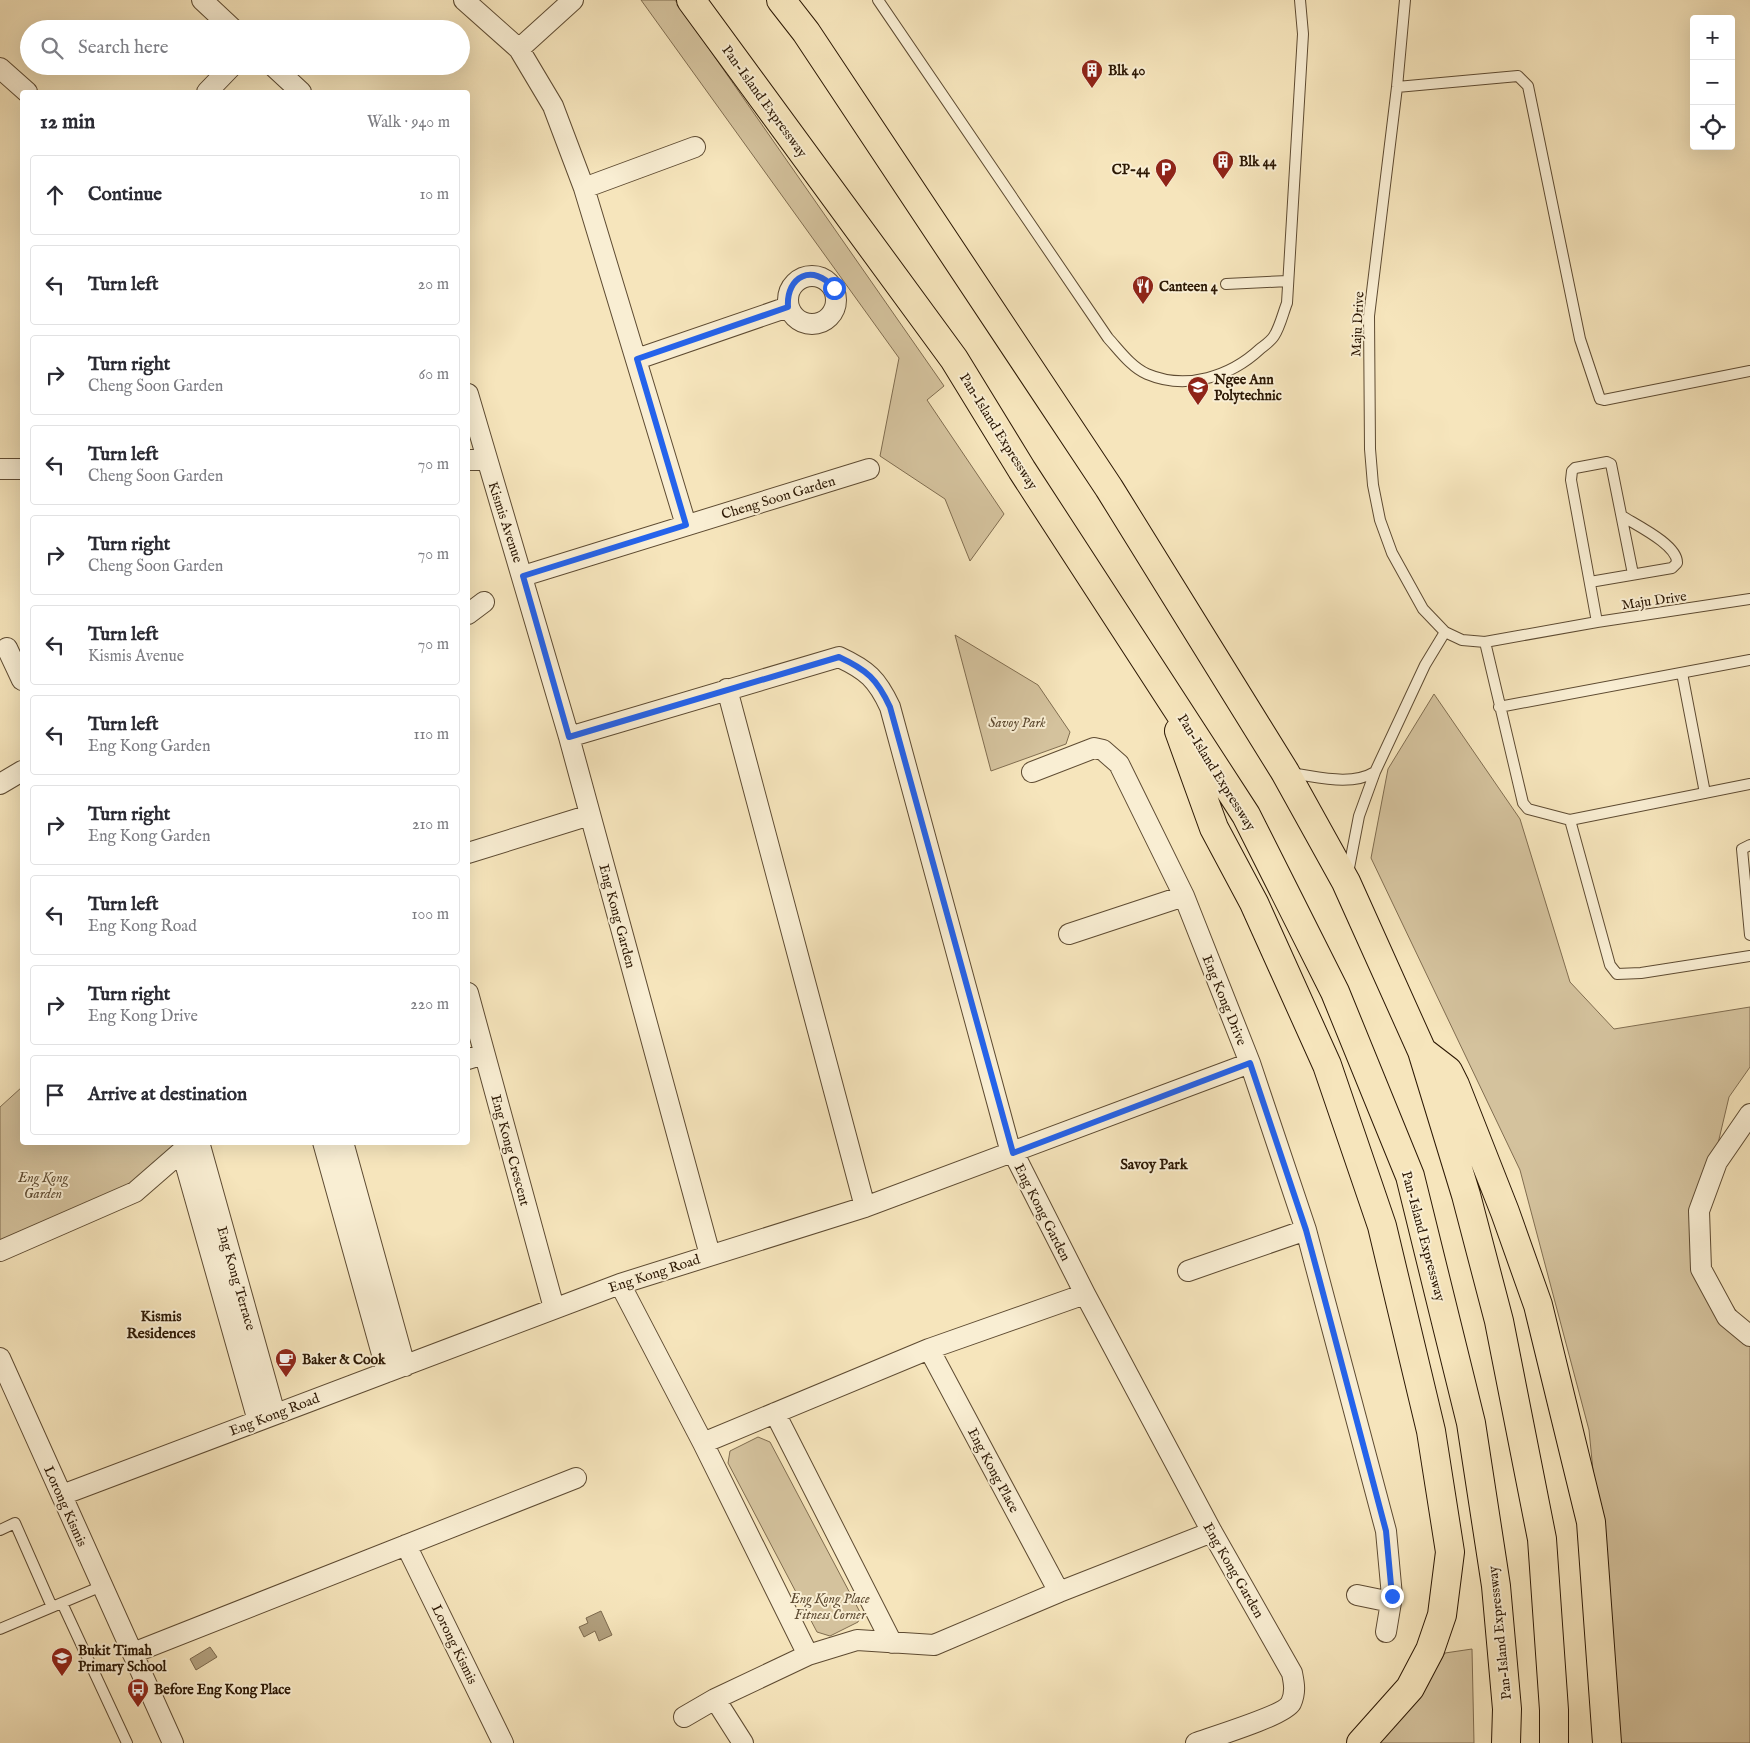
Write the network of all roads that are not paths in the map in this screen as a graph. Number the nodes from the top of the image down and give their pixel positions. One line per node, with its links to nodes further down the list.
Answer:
1 (202, 0): 9 (street)
2 (464, 0): 10 (street)
3 (573, 0): 10 (street)
4 (692, 0): 46 (highway, Pan-Island Expressway)
5 (781, 0): 51 (highway)
6 (878, 0): 20 (lane)
7 (1300, 0): 20 (lane)
8 (1405, 0): 14 (lane, Maju Drive)
9 (223, 20)
10 (519, 50): 19 (street)
11 (0, 68): 15 (street)
12 (223, 75): 16 (street)
13 (283, 75): 17 (street)
14 (1397, 87): 24 (lane); 39 (lane, Maju Drive)
15 (25, 90)
16 (208, 90)
17 (299, 90)
18 (695, 147): 19 (street)
19 (584, 188): 23 (street)
20 (1288, 281): 21 (lane)
21 (1226, 284)
22 (788, 307): 23 (street)
23 (637, 359): 31 (street)
24 (1750, 371)
25 (470, 409): 26 (street, Kismis Avenue)
26 (477, 460): 33 (street, Kismis Avenue)
27 (0, 469): 28 (street)
28 (20, 469)
29 (869, 469): 31 (street, Cheng Soon Garden)
30 (1622, 516): 32 (lane); 32 (lane); 34 (lane)
31 (686, 525): 33 (street, Cheng Soon Garden)
32 (1633, 574): 34 (lane)
33 (523, 576): 48 (street, Kismis Avenue)
34 (1590, 582): 38 (lane)
35 (1750, 600): 38 (lane, Maju Drive)
36 (484, 602): 37 (street)
37 (470, 612)
38 (1597, 622): 40 (lane, Maju Drive)
39 (1445, 632): 40 (lane, Maju Drive); 52 (lane)
40 (1485, 642): 47 (lane)
41 (7, 648): 44 (street)
42 (1750, 660): 43 (lane)
43 (1682, 673): 47 (lane); 55 (lane)
44 (20, 676)
45 (727, 689): 48 (street, Eng Kong Garden); 73 (street, Eng Kong Garden); 74 (street)
46 (1164, 689): 112 (highway); 113 (highway, Pan-Island Expressway)
47 (1499, 707): 57 (lane)
48 (569, 737): 56 (street, Eng Kong Garden)
49 (20, 772): 53 (street)
50 (1032, 772): 61 (street, Eng Kong Drive)
51 (1286, 772): 52 (lane); 60 (highway)
52 (1376, 772): 60 (lane)
53 (0, 784)
54 (1750, 784): 55 (lane)
55 (1705, 793): 57 (lane)
56 (590, 816): 59 (street); 77 (street, Eng Kong Garden)
57 (1570, 820): 64 (lane)
58 (1750, 845): 63 (lane)
59 (470, 852)
60 (1346, 882): 66 (highway)
61 (1184, 896): 62 (street); 68 (street, Eng Kong Drive)
62 (1069, 934)
63 (1750, 935)
64 (1750, 956)
65 (470, 1009): 67 (street, Eng Kong Crescent)
66 (1422, 1051): 114 (highway); 115 (highway)
67 (476, 1056): 81 (street, Eng Kong Crescent)
68 (1250, 1063): 73 (street, Eng Kong Road); 75 (street, Eng Kong Drive)
69 (1750, 1114): 82 (street)
70 (324, 1145): 85 (street)
71 (343, 1145): 85 (street)
72 (191, 1146): 76 (street); 87 (street, Eng Kong Terrace)
73 (1013, 1153): 74 (street, Eng Kong Road); 80 (street, Eng Kong Garden)
74 (865, 1207): 77 (street, Eng Kong Road)
75 (1306, 1230): 78 (street); 97 (street, Eng Kong Drive)
76 (0, 1251)
77 (710, 1255): 79 (street, Eng Kong Road)
78 (1188, 1271)
79 (620, 1284): 81 (street, Eng Kong Road); 88 (street)
80 (1085, 1294): 83 (street); 92 (street, Eng Kong Garden)
81 (554, 1308): 85 (street, Eng Kong Road)
82 (1750, 1336)
83 (929, 1349): 86 (street); 95 (street, Eng Kong Place)
84 (0, 1358): 90 (street, Lorong Kismis)
85 (396, 1369): 87 (street, Eng Kong Road)
86 (775, 1413): 88 (street); 102 (street)
87 (266, 1418): 90 (street, Eng Kong Road)
88 (703, 1443): 104 (street)
89 (576, 1478): 93 (street)
90 (62, 1495): 94 (street, Lorong Kismis)
91 (0, 1530): 99 (lane)
92 (1212, 1532): 95 (street); 111 (street, Eng Kong Garden)
93 (406, 1545): 103 (street); 109 (street, Lorong Kismis)
94 (102, 1586): 98 (lane); 103 (street, Lorong Kismis)
95 (1059, 1592): 102 (street)
96 (1357, 1594): 97 (street)
97 (1391, 1599): 101 (street, Eng Kong Drive)
98 (62, 1603): 99 (lane); 107 (lane)
99 (52, 1607): 100 (lane)
100 (0, 1630)
101 (1386, 1632)
102 (892, 1643): 104 (street)
103 (133, 1653): 108 (street, Lorong Kismis)
104 (808, 1655): 105 (street)
105 (715, 1699): 106 (street); 110 (street)
106 (684, 1717)
107 (127, 1743)
108 (173, 1743)
109 (503, 1743)
110 (743, 1743)
111 (1196, 1743)
112 (1361, 1743)
113 (1506, 1743)
114 (1554, 1743)
115 (1607, 1743)

